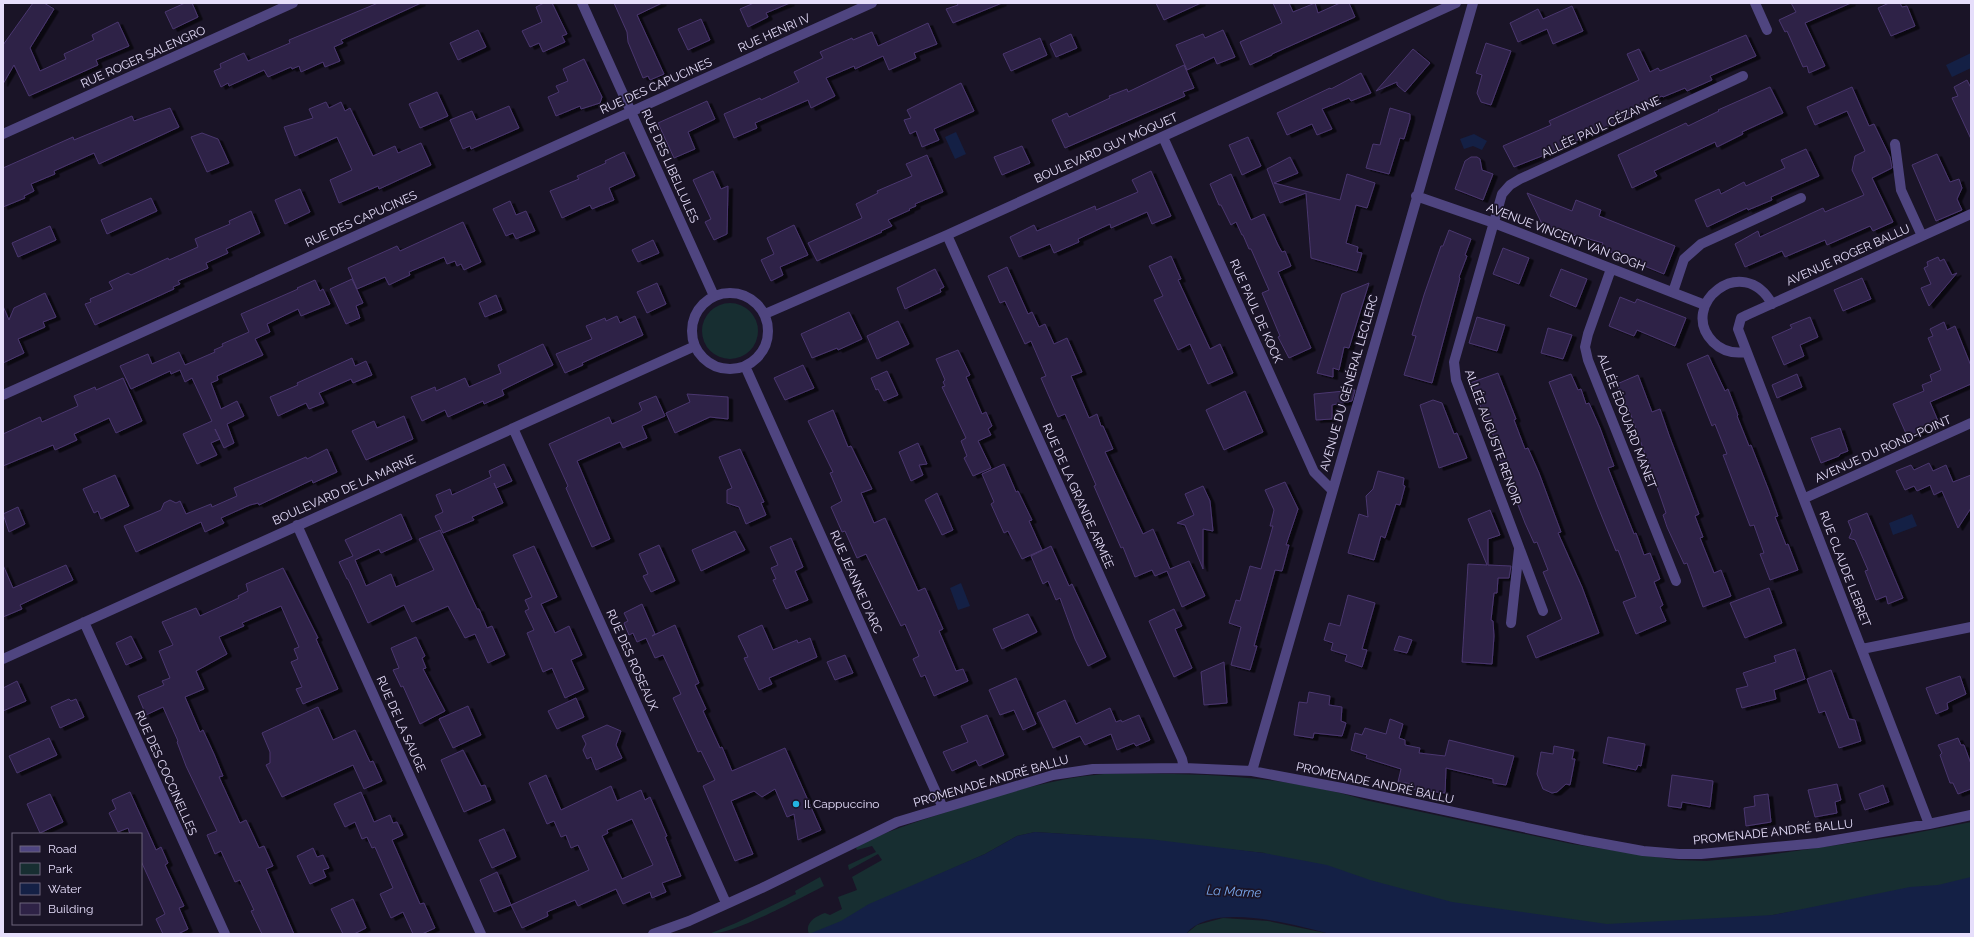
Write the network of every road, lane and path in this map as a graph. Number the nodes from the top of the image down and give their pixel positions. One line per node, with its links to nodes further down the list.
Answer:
1 (293, 3): 11 (street, RUE ROGER SALENGRO)
2 (582, 3): 10 (street, RUE DES LIBELLULES)
3 (872, 3): 8 (street, RUE HENRI IV)
4 (1456, 3): 12 (street, BOULEVARD GUY MÔQUET)
5 (1473, 3): 14 (street, AVENUE DU GÉNÉRAL LECLERC)
6 (1755, 3): 7 (street)
7 (1767, 30)
8 (730, 67): 10 (street, RUE DES CAPUCINES)
9 (1742, 76): 17 (street, ALLÉE PAUL CÉZANNE)
10 (631, 112): 22 (street, RUE DES LIBELLULES); 30 (street, RUE DES CAPUCINES)
11 (3, 134)
12 (1163, 137): 18 (street, BOULEVARD GUY MÔQUET); 33 (street, RUE PAUL DE KOCK)
13 (1894, 144): 19 (street)
14 (1416, 196): 17 (street, AVENUE VINCENT VAN GOGH); 33 (street, AVENUE DU GÉNÉRAL LECLERC)
15 (1801, 198): 21 (street)
16 (1971, 214): 19 (street, AVENUE ROGER BALLU)
17 (1494, 223): 20 (street, AVENUE VINCENT VAN GOGH); 36 (street, ALLÉE AUGUSTE RENOIR)
18 (947, 235): 25 (street, BOULEVARD GUY MÔQUET); 44 (street, RUE DE LA GRANDE ARMÉE)
19 (1922, 236): 23 (street, AVENUE ROGER BALLU)
20 (1611, 269): 21 (street, AVENUE VINCENT VAN GOGH); 37 (street, ALLÉE ÉDOUARD MANET)
21 (1673, 292): 24 (street, AVENUE VINCENT VAN GOGH)
22 (714, 296): 25 (street); 27 (street)
23 (1772, 304): 24 (street); 26 (street, AVENUE ROGER BALLU)
24 (1705, 305): 28 (street)
25 (764, 314): 29 (street)
26 (1738, 323): 28 (street, RUE CLAUDE LEBRET)
27 (695, 346): 29 (street); 32 (street, BOULEVARD DE LA MARNE)
28 (1746, 352): 34 (street, RUE CLAUDE LEBRET)
29 (745, 366): 46 (street, RUE JEANNE D'ARC)
30 (3, 395)
31 (1971, 424): 34 (street, AVENUE DU ROND-POINT)
32 (513, 428): 35 (street, BOULEVARD DE LA MARNE); 49 (street, RUE DES ROSEAUX)
33 (1332, 490): 45 (street, AVENUE DU GÉNÉRAL LECLERC)
34 (1805, 498): 42 (street, RUE CLAUDE LEBRET)
35 (297, 526): 39 (street, BOULEVARD DE LA MARNE); 51 (street, RUE DE LA SAUGE)
36 (1520, 547): 38 (street, ALLÉE AUGUSTE RENOIR); 40 (street)
37 (1676, 580)
38 (1543, 611)
39 (84, 622): 43 (street, BOULEVARD DE LA MARNE); 50 (street, RUE DES COCCINELLES)
40 (1511, 623)
41 (1971, 627): 42 (street)
42 (1862, 649): 48 (street, RUE CLAUDE LEBRET)
43 (3, 659)
44 (1184, 768): 45 (street, PROMENADE ANDRÉ BALLU); 46 (street, PROMENADE ANDRÉ BALLU)
45 (1252, 771): 48 (street, PROMENADE ANDRÉ BALLU)
46 (943, 808): 49 (street, PROMENADE ANDRÉ BALLU)
47 (1971, 815): 48 (street, PROMENADE ANDRÉ BALLU)
48 (1929, 824)
49 (726, 903): 52 (street, PROMENADE ANDRÉ BALLU)
50 (225, 934)
51 (481, 934)
52 (653, 934)

